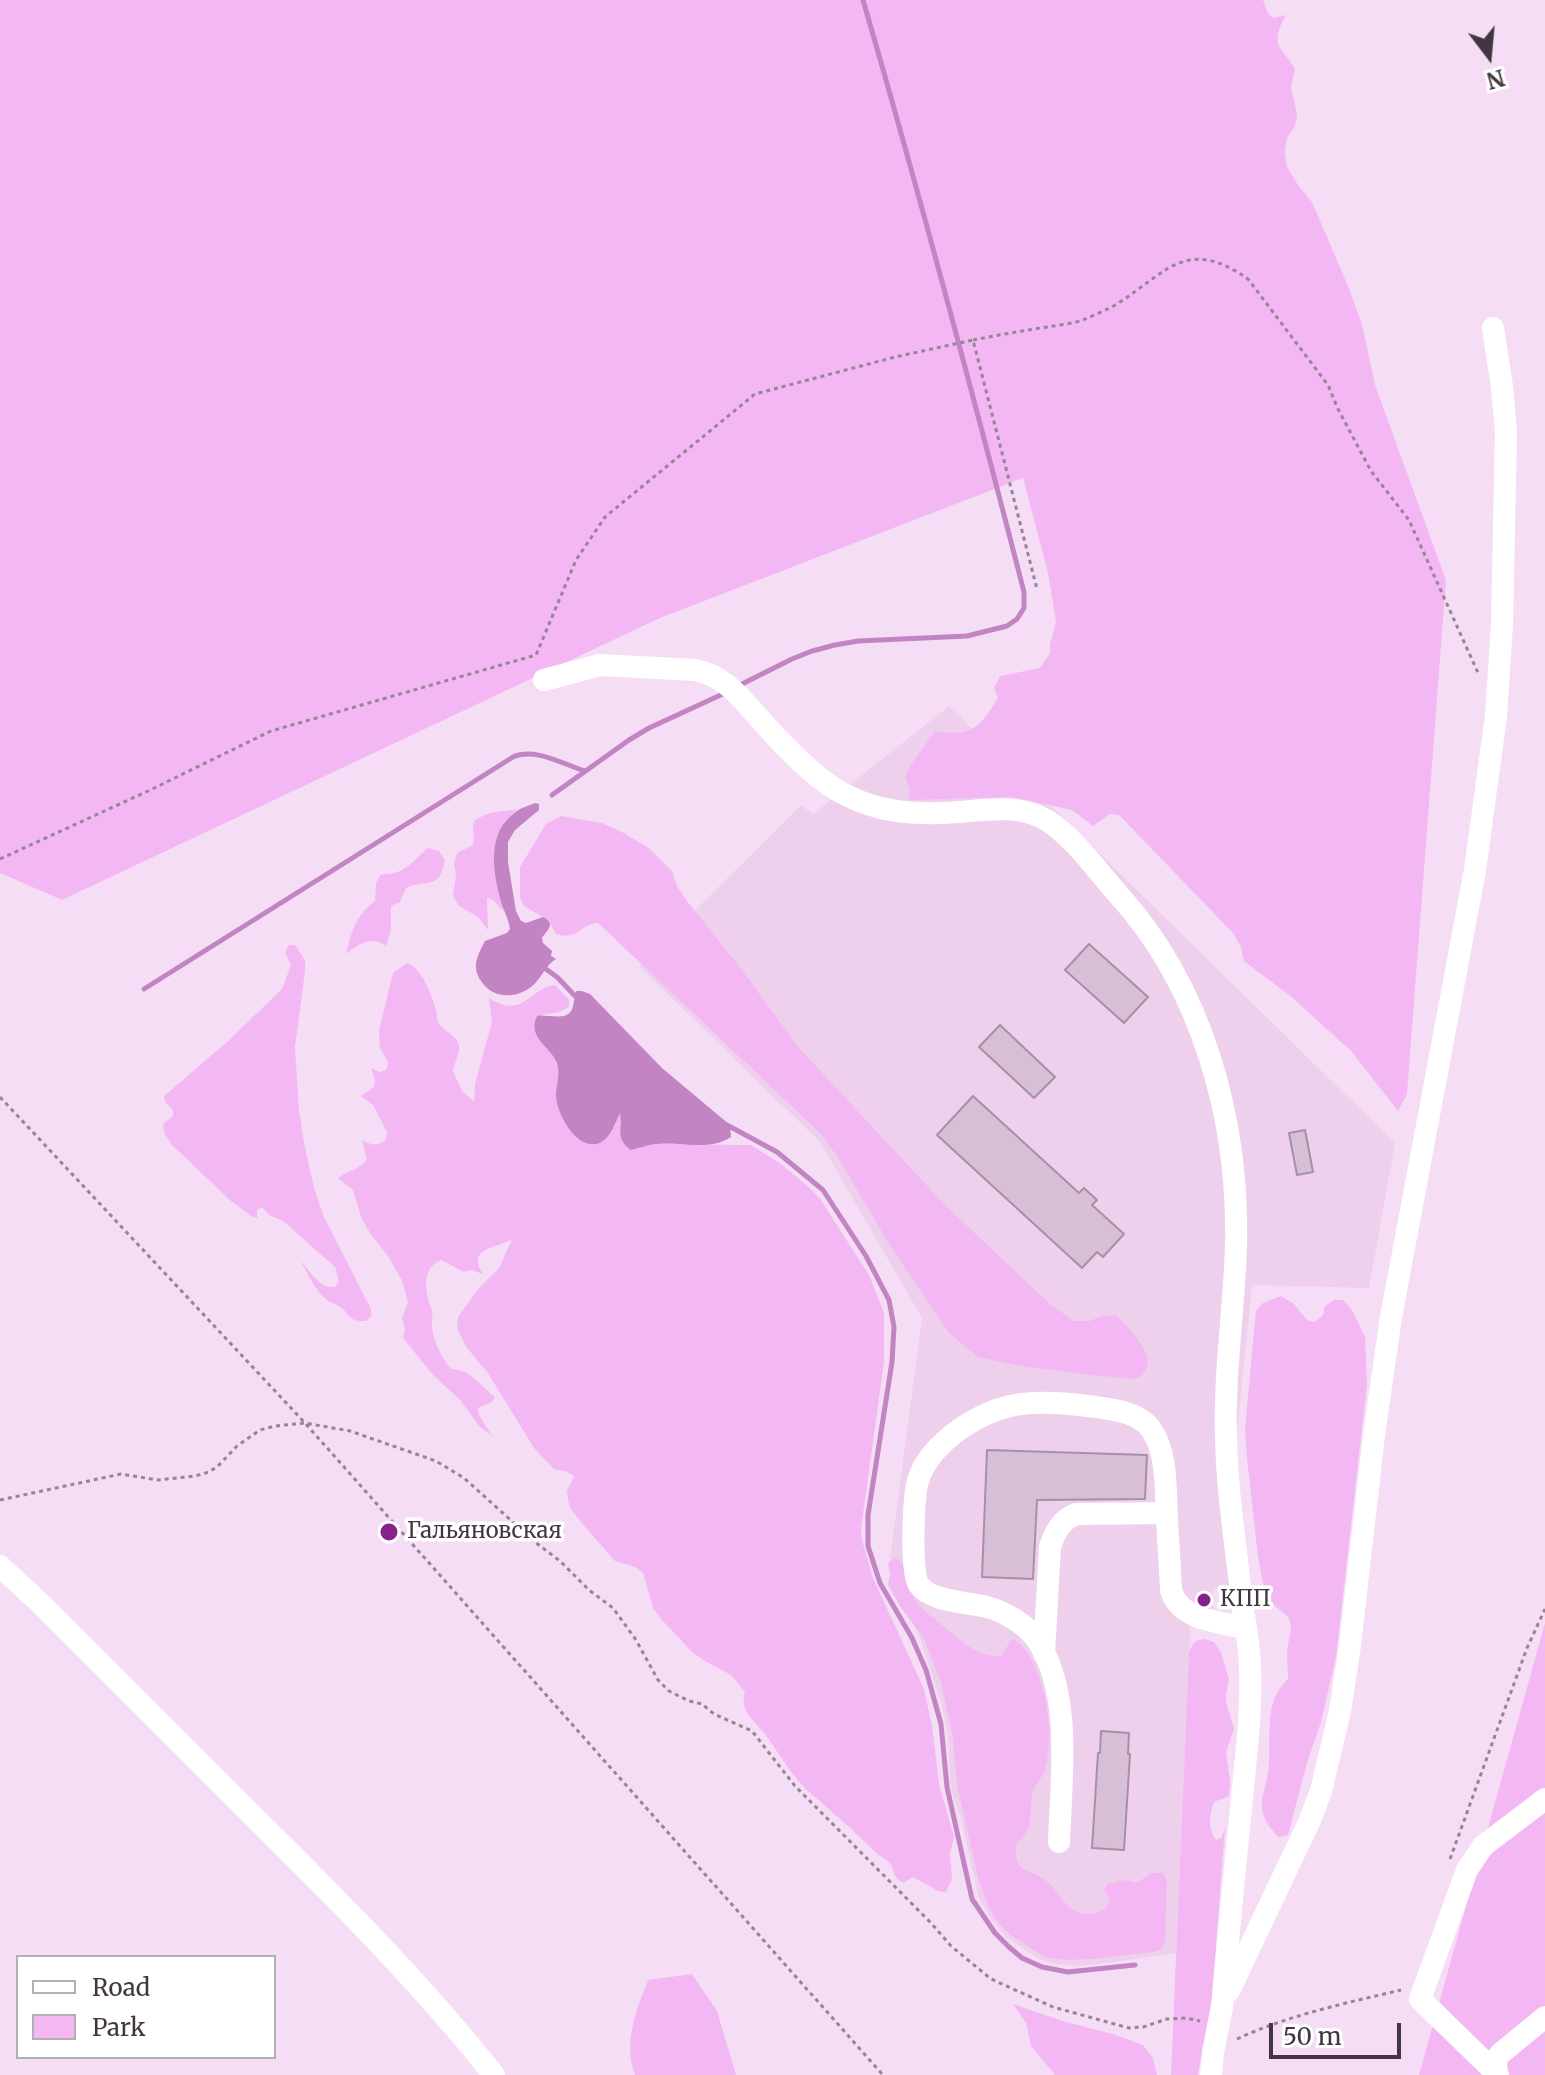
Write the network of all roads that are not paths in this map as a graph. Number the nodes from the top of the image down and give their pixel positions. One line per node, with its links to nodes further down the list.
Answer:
1 (1493, 328): 9 (lane)
2 (544, 680): 5 (lane)
3 (1166, 1513): 5 (lane); 6 (lane); 6 (lane)
4 (0, 1566): 12 (lane)
5 (1246, 1628): 9 (lane)
6 (1044, 1654): 8 (lane)
7 (1545, 1799): 11 (lane)
8 (1059, 1842)
9 (1222, 2007): 13 (lane)
10 (1545, 2017): 11 (lane)
11 (1498, 2074)
12 (494, 2075)
13 (1211, 2075)

